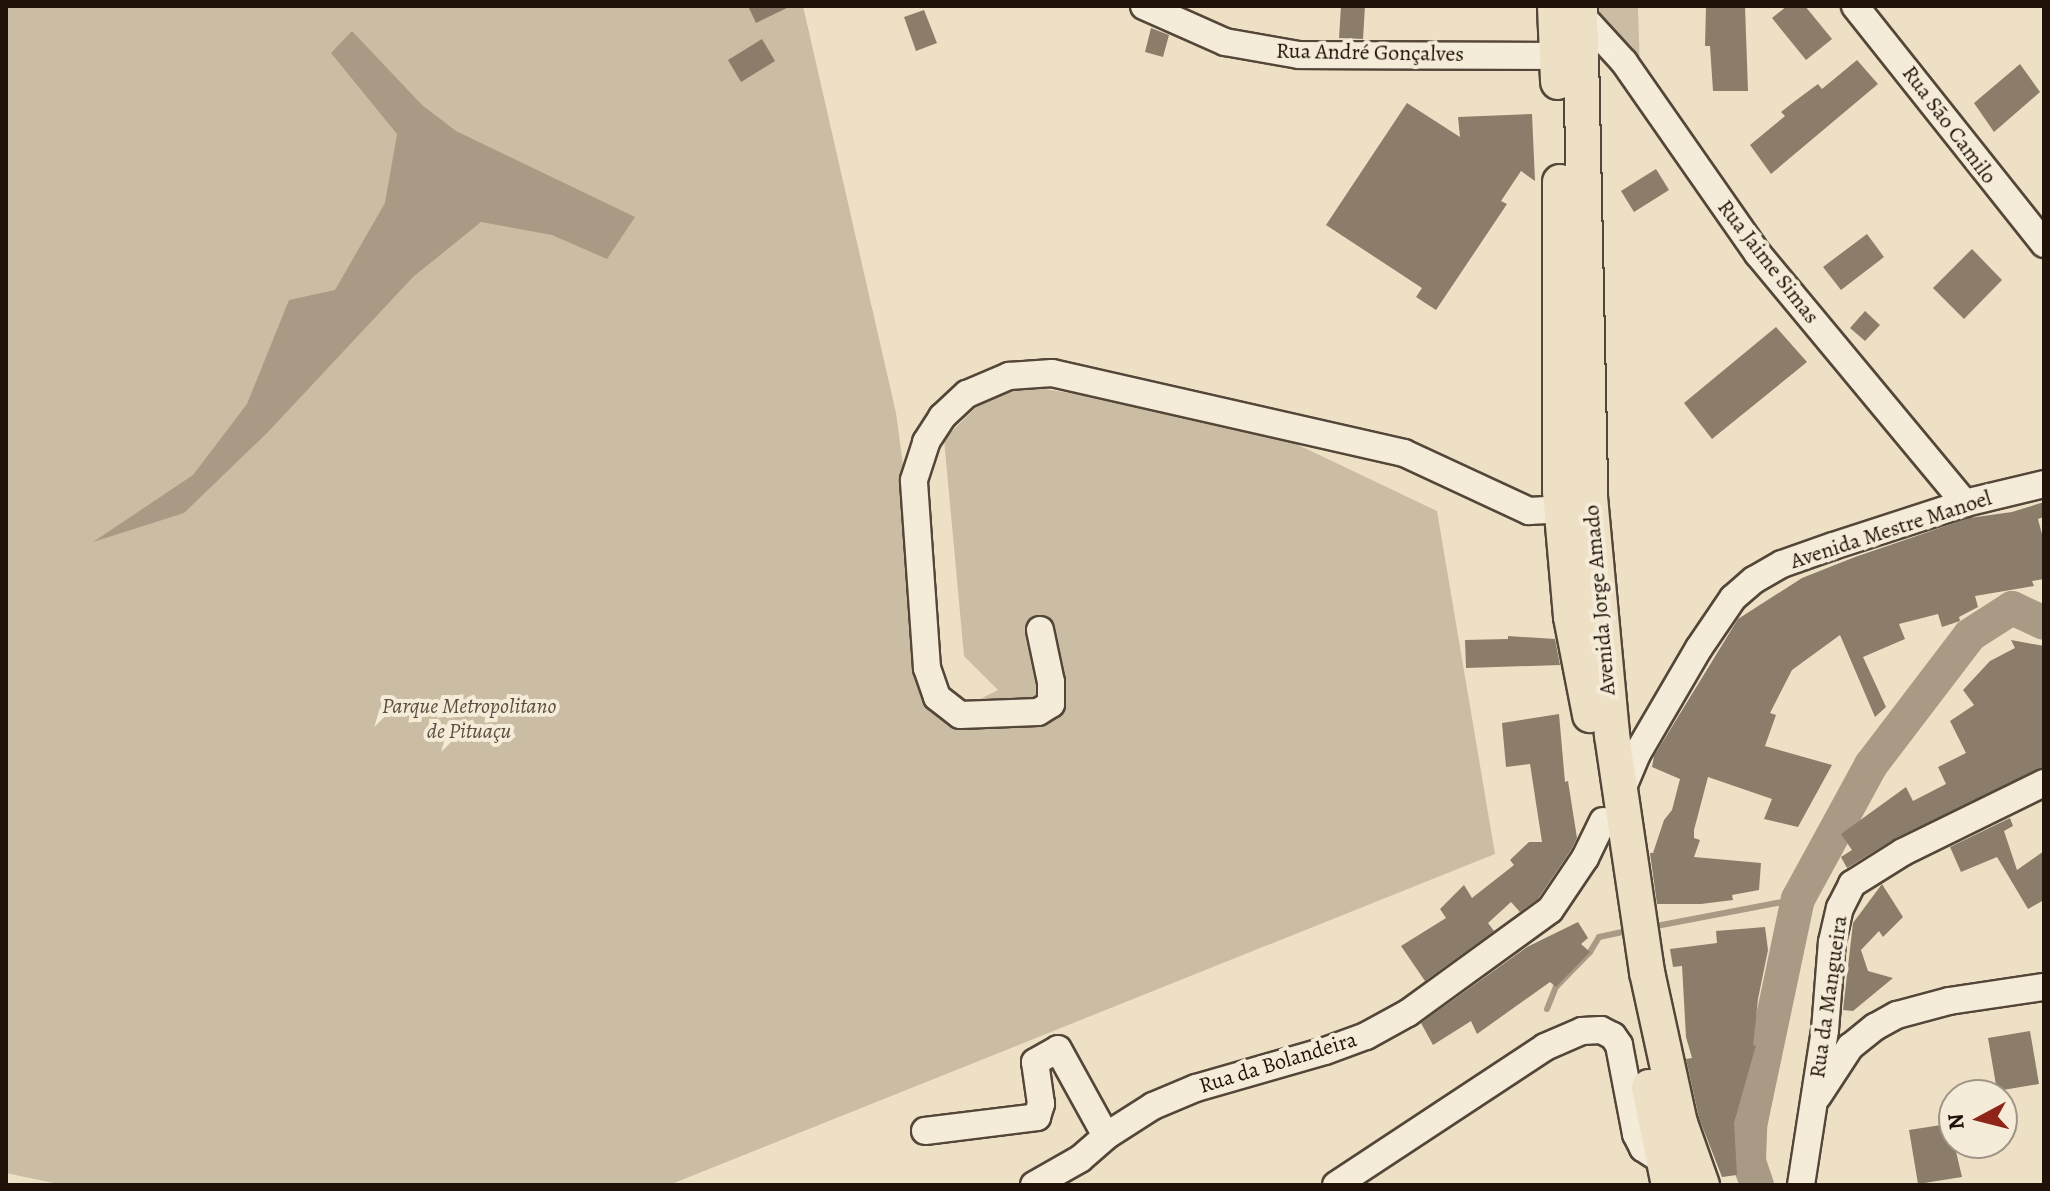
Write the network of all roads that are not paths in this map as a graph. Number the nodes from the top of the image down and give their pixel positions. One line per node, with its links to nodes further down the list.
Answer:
1 (1144, 6): 4 (street, Rua André Gonçalves)
2 (1855, 6): 5 (street, Rua São Camilo)
3 (1572, 9): 4 (main road, Avenida Jorge Amado); 8 (street, Rua Jaime Simas); 10 (main road, Avenida Jorge Amado)
4 (1557, 56): 6 (main road, Avenida Jorge Amado)
5 (2044, 244)
6 (1558, 376): 9 (main road); 10 (main road, Avenida Jorge Amado)
7 (2044, 484): 8 (street, Avenida Mestre Manoel)
8 (1965, 503): 14 (street, Avenida Mestre Manoel)
9 (1538, 510): 10 (main road); 11 (street)
10 (1580, 552): 12 (main road, Avenida Jorge Amado)
11 (1040, 630)
12 (1603, 736): 14 (main road, Avenida Jorge Amado); 15 (main road, Avenida Jorge Amado)
13 (2044, 783): 19 (street, Rua da Mangueira)
14 (1621, 792): 16 (main road, Avenida Jorge Amado)
15 (1603, 821): 16 (main road, Avenida Jorge Amado); 21 (street, Rua da Bolandeira)
16 (1623, 883): 17 (main road, Avenida Jorge Amado)
17 (1638, 976): 22 (main road, Avenida Jorge Amado); 25 (main road, Avenida Jorge Amado)
18 (2044, 987): 19 (street)
19 (1814, 1102): 26 (street, Rua da Mangueira)
20 (925, 1131): 21 (street)
21 (1106, 1136): 23 (street, Rua da Bolandeira)
22 (1666, 1173): 24 (street)
23 (1034, 1185)
24 (1336, 1185)
25 (1702, 1185)
26 (1801, 1185)

